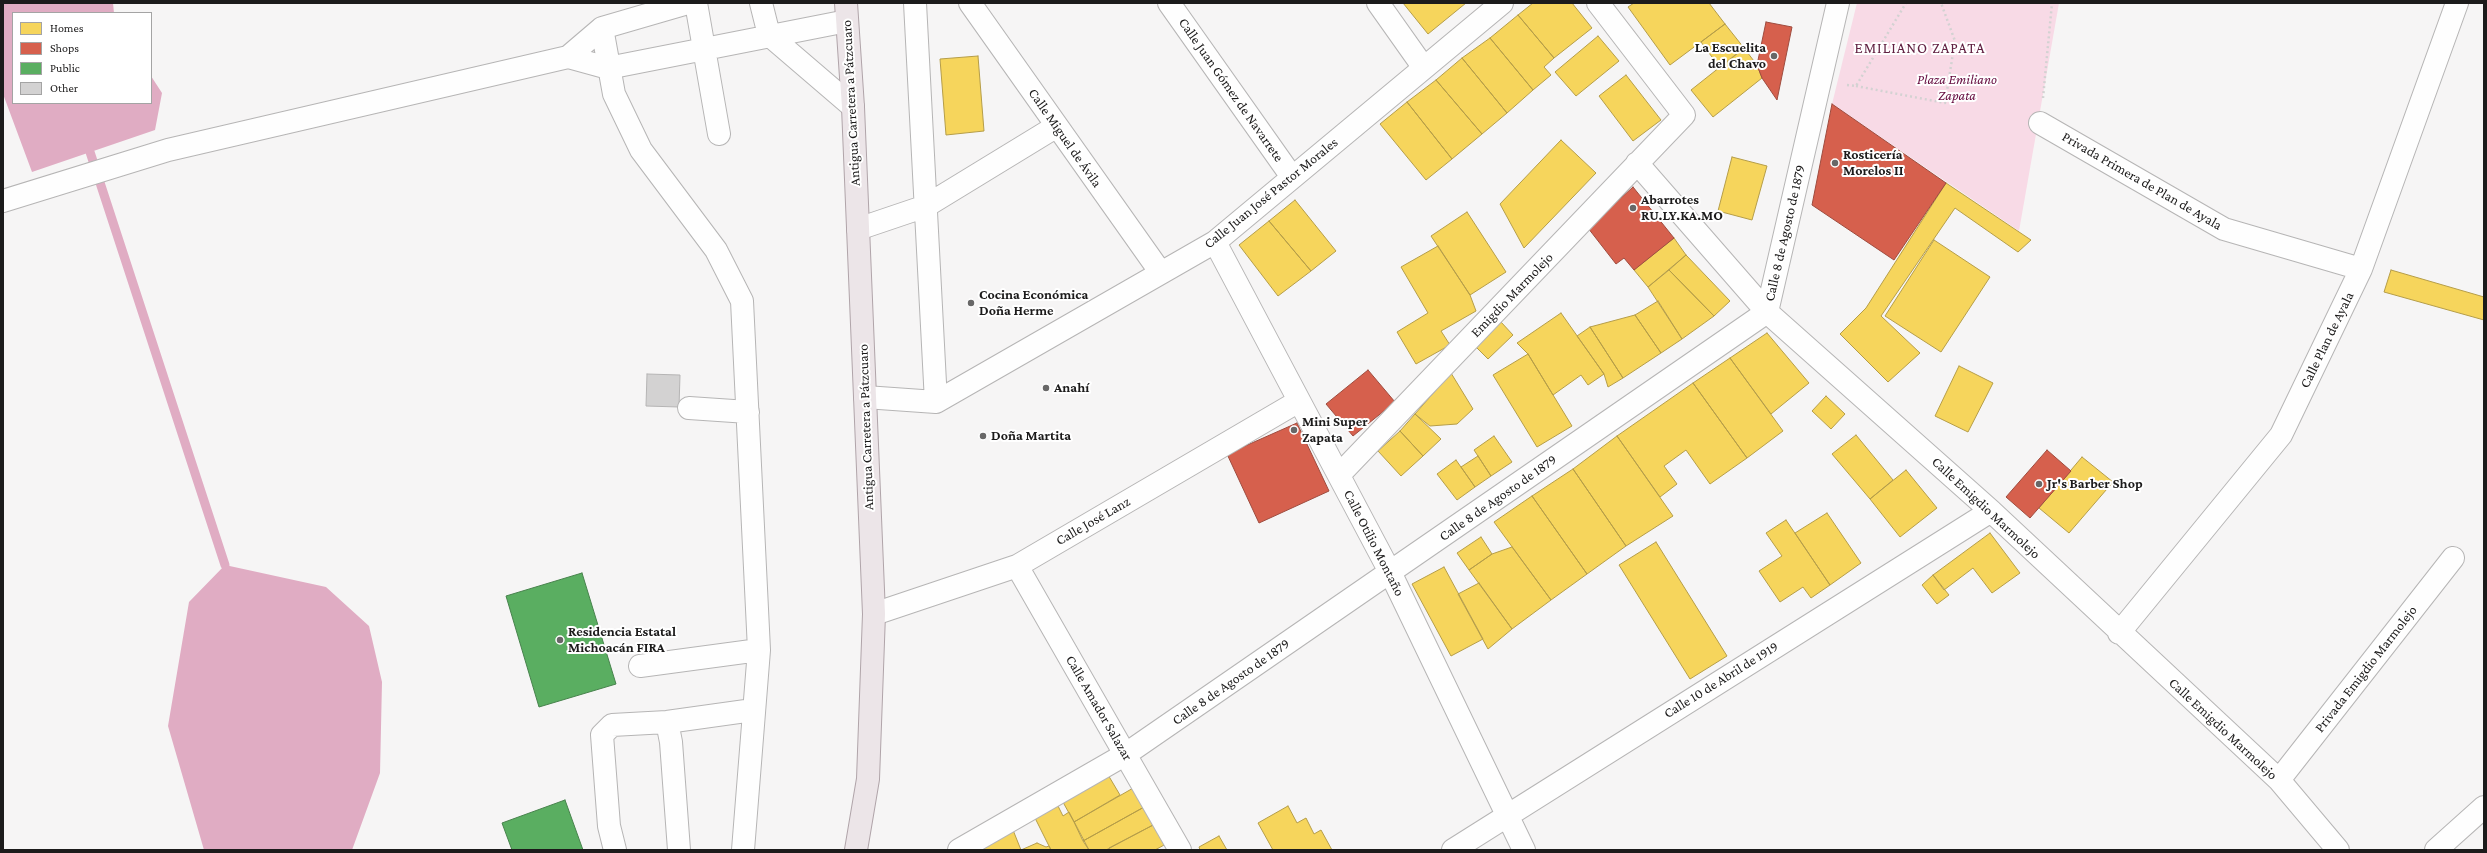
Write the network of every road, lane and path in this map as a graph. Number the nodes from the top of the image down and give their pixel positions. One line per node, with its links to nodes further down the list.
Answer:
1 (688, 3): 16 (street)
2 (696, 3): 18 (street)
3 (761, 3): 17 (street)
4 (915, 3): 31 (street)
5 (970, 3): 26 (street, Calle Miguel de Ávila)
6 (1169, 3): 29 (street, Calle Juan Gómez de Navarrete)
7 (1378, 3): 21 (street)
8 (1502, 3): 21 (street, Calle Juan José Pastor Morales)
9 (1598, 3): 28 (street, Emigdio Marmolejo)
10 (1838, 3): 22 (street, Calle 8 de Agosto de 1879)
11 (1906, 3): 23 (path)
12 (1941, 3): 23 (path)
13 (2052, 3): 25 (path)
14 (2457, 3): 34 (street, Calle Plan de Ayala)
15 (847, 12): 17 (street); 24 (main road, Antigua Carretera a Pátzcuaro)
16 (602, 28): 19 (street); 20 (street)
17 (769, 35): 18 (street); 24 (street)
18 (704, 49): 20 (street); 27 (street)
19 (568, 57): 20 (street); 30 (street)
20 (608, 68): 41 (street)
21 (1424, 68): 29 (street, Calle Juan José Pastor Morales)
22 (1819, 81): 23 (path); 36 (street, Calle 8 de Agosto de 1879)
23 (1856, 86)
24 (853, 107): 32 (main road, Antigua Carretera a Pátzcuaro)
25 (2040, 123): 34 (street, Privada Primera de Plan de Ayala)
26 (1057, 126): 31 (street); 35 (street, Calle Miguel de Ávila)
27 (719, 134)
28 (1637, 163): 36 (street, Calle Emigdio Marmolejo); 42 (street, Emigdio Marmolejo)
29 (1292, 177): 33 (street, Calle Juan José Pastor Morales)
30 (3, 201)
31 (926, 206): 32 (street); 39 (street)
32 (858, 229): 37 (main road, Antigua Carretera a Pátzcuaro)
33 (1215, 242): 35 (street, Calle Juan José Pastor Morales); 38 (street, Calle Otilio Montaño)
34 (2361, 269): 48 (street, Calle Plan de Ayala)
35 (1161, 273): 39 (street, Calle Juan José Pastor Morales)
36 (1767, 312): 43 (street, Calle Emigdio Marmolejo); 46 (street, Calle 8 de Agosto de 1879)
37 (865, 397): 39 (street); 47 (main road, Antigua Carretera a Pátzcuaro)
38 (1299, 401): 42 (street, Calle Otilio Montaño); 45 (street, Calle José Lanz)
39 (936, 402)
40 (689, 408): 41 (street)
41 (748, 412): 49 (street)
42 (1340, 475): 46 (street, Calle Otilio Montaño)
43 (1991, 511): 48 (street, Calle Emigdio Marmolejo); 56 (street, Calle 10 de Abril de 1919)
44 (2454, 558): 54 (street, Privada Emigdio Marmolejo)
45 (1017, 566): 47 (street, Calle José Lanz); 53 (street, Calle Amador Salazar)
46 (1390, 572): 53 (street, Calle 8 de Agosto de 1879); 56 (street, Calle Otilio Montaño)
47 (874, 614): 60 (main road, Antigua Carretera a Pátzcuaro)
48 (2119, 633): 54 (street, Calle Emigdio Marmolejo)
49 (759, 650): 50 (street); 51 (street)
50 (640, 666)
51 (752, 710): 52 (street); 59 (street)
52 (667, 722): 57 (street); 58 (street)
53 (1126, 754): 61 (street, Calle 8 de Agosto de 1879); 62 (street, Calle Amador Salazar)
54 (2279, 780): 65 (street, Calle Emigdio Marmolejo)
55 (2484, 807): 66 (street)
56 (1508, 814): 63 (street, Calle 10 de Abril de 1919); 64 (street, Calle Otilio Montaño)
57 (615, 850)
58 (679, 850)
59 (742, 850)
60 (856, 850)
61 (959, 850)
62 (1180, 850)
63 (1453, 850)
64 (1524, 850)
65 (2338, 850)
66 (2436, 850)

